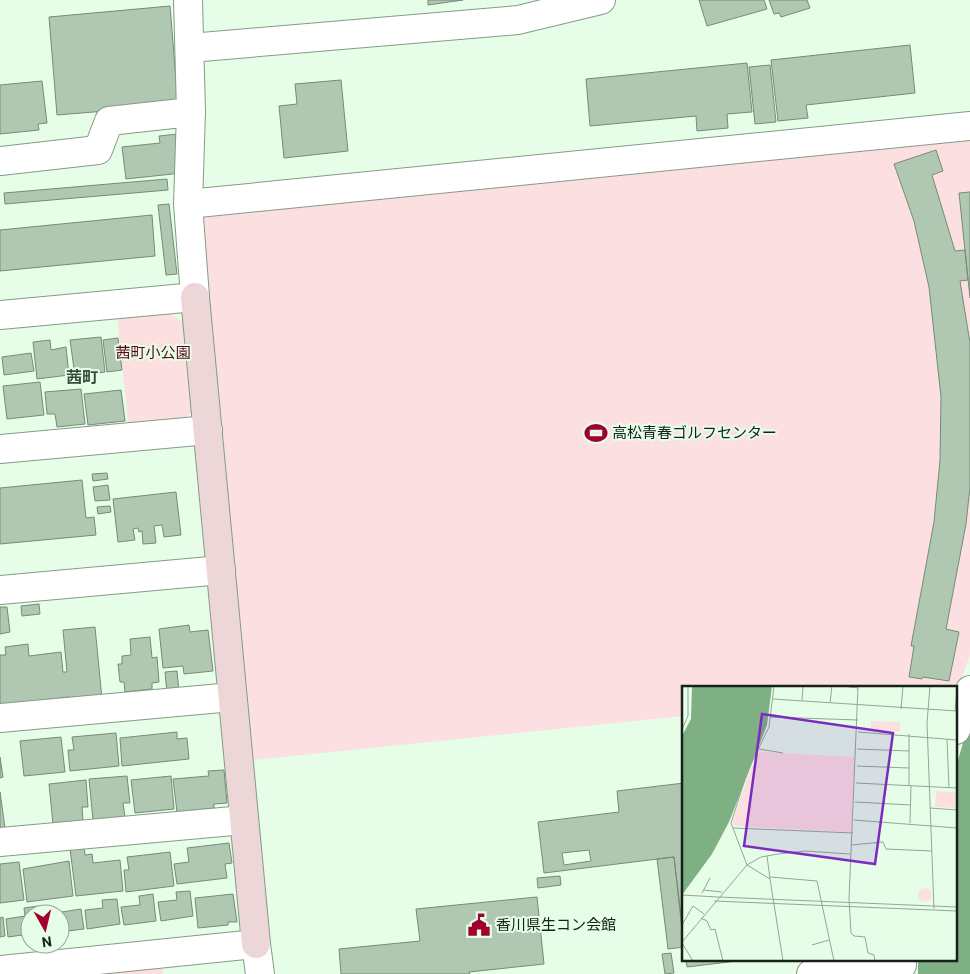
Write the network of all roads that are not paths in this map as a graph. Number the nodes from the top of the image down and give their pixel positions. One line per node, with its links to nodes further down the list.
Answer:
1 (188, 0): 3 (street)
2 (601, 0): 3 (street)
3 (190, 48): 4 (street)
4 (191, 112): 6 (street); 7 (street)
5 (970, 126): 7 (street)
6 (0, 161)
7 (188, 204): 8 (street)
8 (195, 297): 9 (street); 10 (street)
9 (0, 315)
10 (208, 430): 11 (street); 12 (street)
11 (0, 449)
12 (221, 570): 13 (street); 15 (street)
13 (0, 590)
14 (970, 690): 17 (street)
15 (232, 697): 16 (street); 18 (street)
16 (0, 718)
17 (958, 721)
18 (244, 820): 19 (street); 20 (street)
19 (0, 842)
20 (256, 944): 22 (street); 23 (street)
21 (902, 966): 24 (street)
22 (0, 970)
23 (260, 974)
24 (811, 974)

